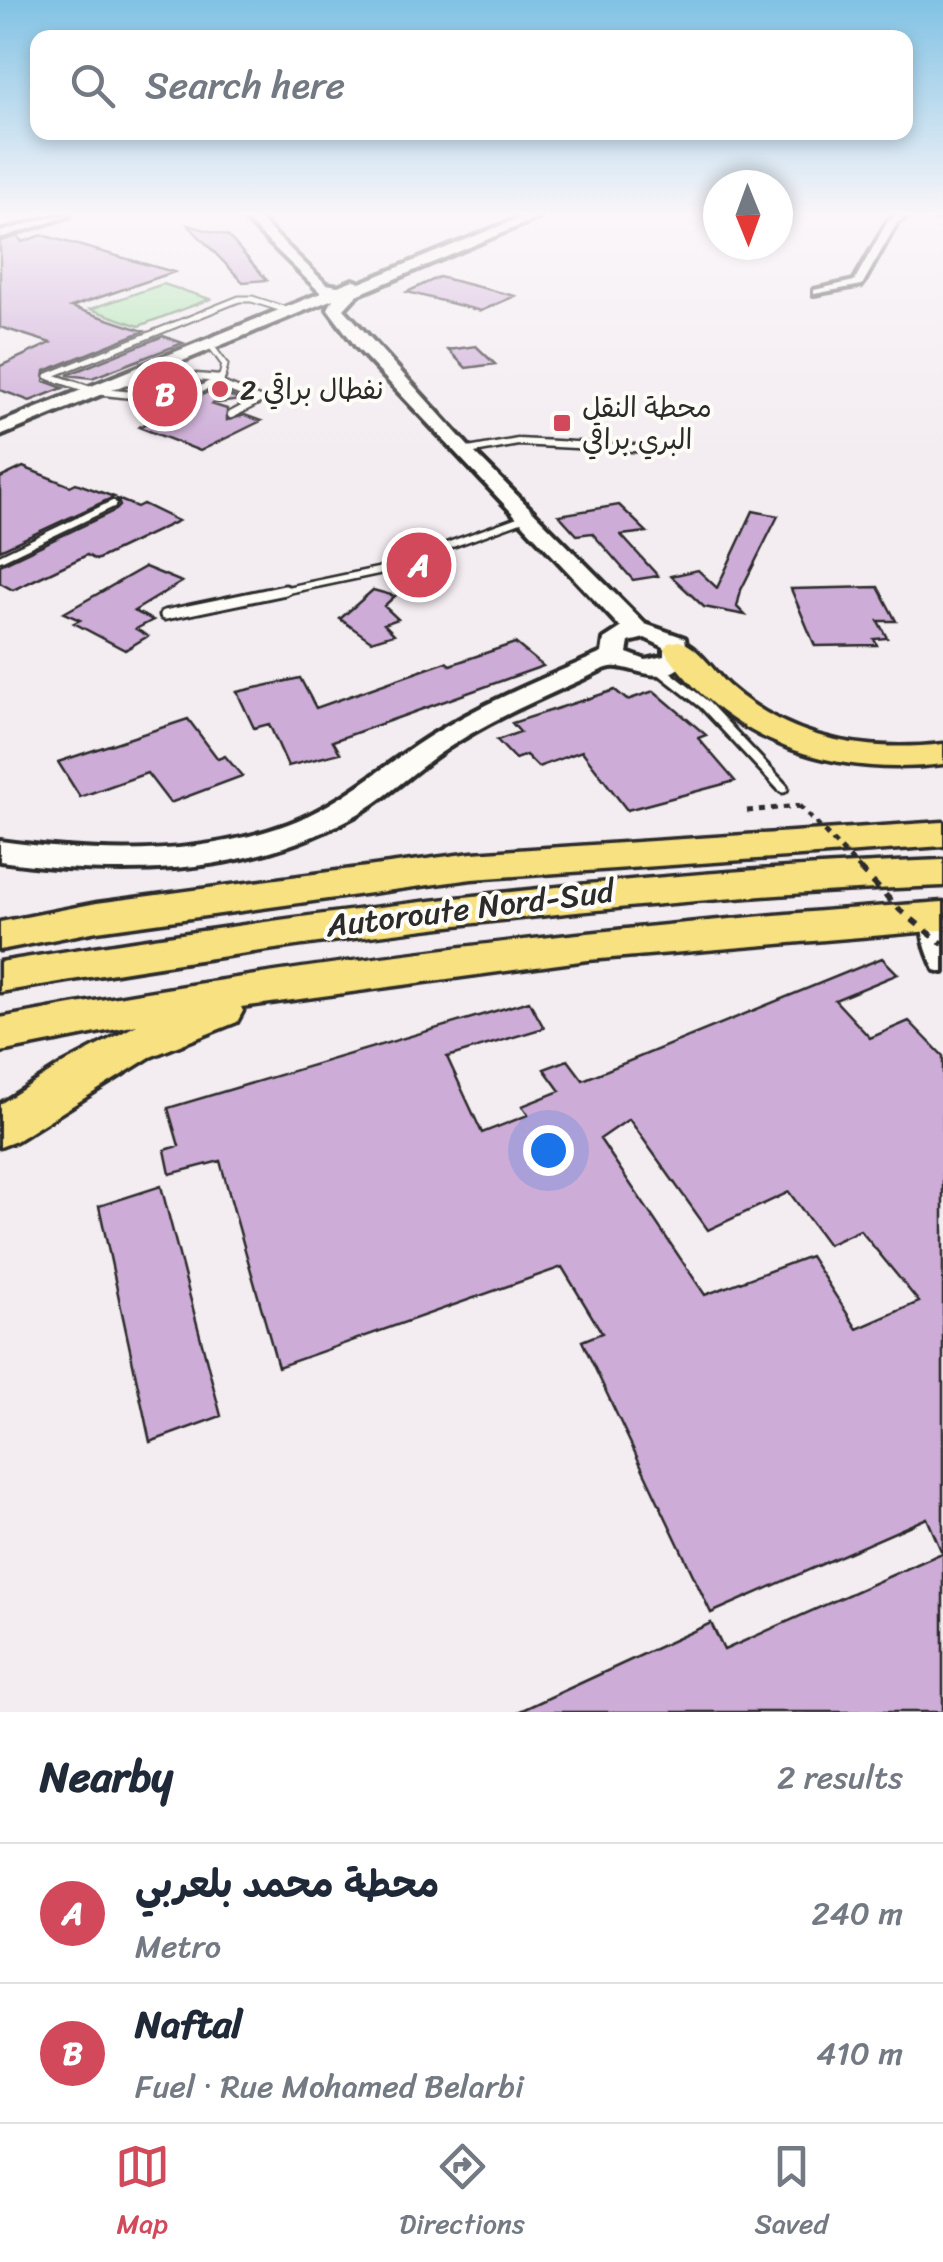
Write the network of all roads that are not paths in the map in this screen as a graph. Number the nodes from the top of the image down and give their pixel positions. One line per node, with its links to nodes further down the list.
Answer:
1 (305, 296): 4 (main road)
2 (330, 296): 4 (main road)
3 (343, 296): 7 (main road)
4 (297, 308): 5 (main road); 12 (lane)
5 (232, 334): 6 (main road); 7 (main road)
6 (210, 343): 8 (main road); 10 (lane)
7 (363, 344): 22 (main road)
8 (138, 373): 9 (main road); 10 (lane)
9 (120, 380): 11 (lane); 12 (main road)
10 (220, 381): 14 (lane); 18 (lane)
11 (168, 389)
12 (94, 391): 15 (lane); 19 (main road)
13 (188, 391): 14 (lane)
14 (202, 391): 16 (lane)
15 (151, 397)
16 (169, 399)
17 (0, 404): 19 (main road)
18 (231, 415)
19 (33, 417): 20 (main road)
20 (0, 430)
21 (652, 449): 22 (lane)
22 (463, 452): 24 (main road)
23 (113, 504): 25 (lane)
24 (526, 517): 26 (lane); 27 (main road)
25 (0, 558)
26 (165, 615)
27 (638, 631): 28 (main road); 29 (main road)
28 (616, 656): 29 (main road); 33 (main road)
29 (668, 658): 30 (highway); 31 (lane)
30 (943, 754)
31 (783, 788)
32 (943, 834): 36 (highway, Autoroute Nord-Sud)
33 (0, 851)
34 (943, 873): 39 (highway, Autoroute Nord-Sud)
35 (940, 926): 37 (street); 38 (highway)
36 (0, 936)
37 (943, 964)
38 (381, 970): 40 (highway); 41 (highway)
39 (0, 977)
40 (0, 1034)
41 (0, 1128)

